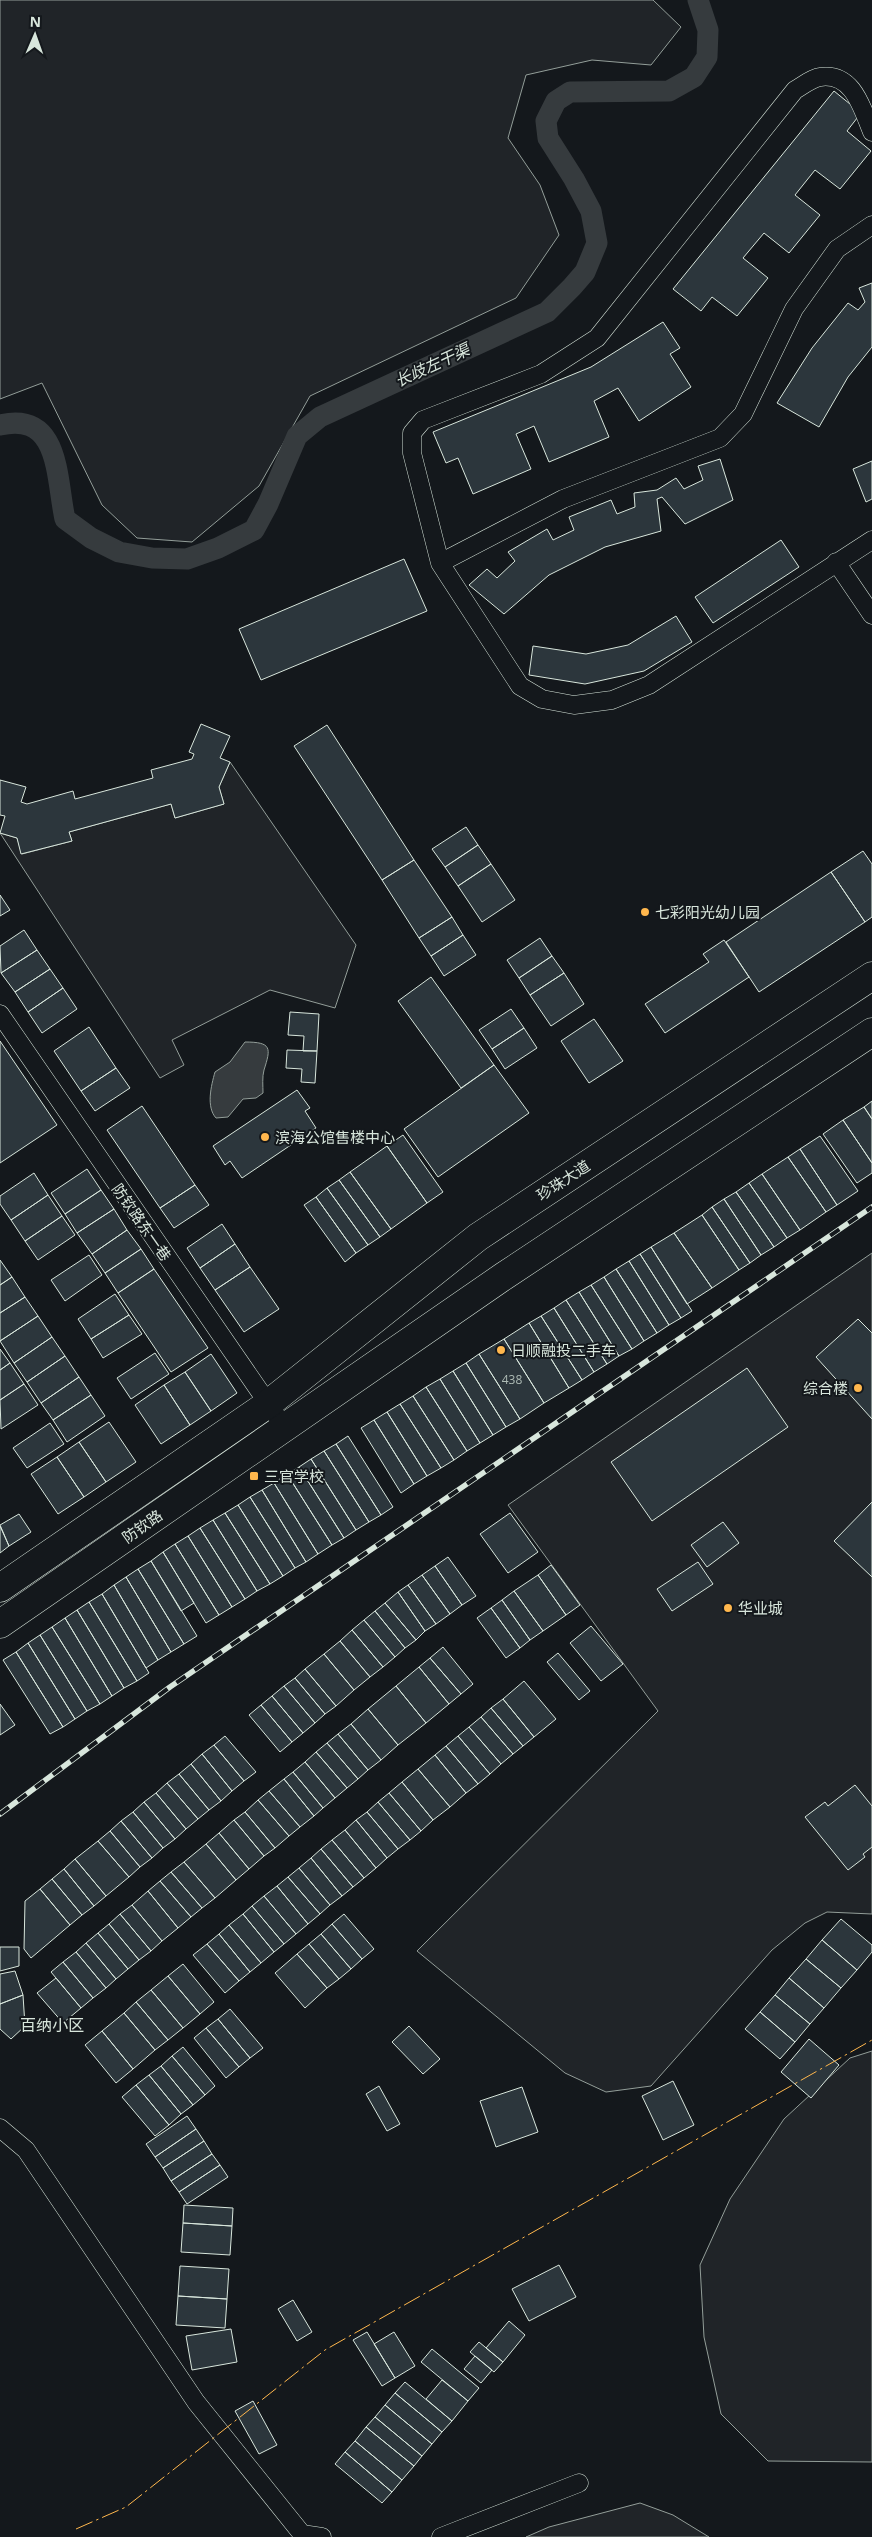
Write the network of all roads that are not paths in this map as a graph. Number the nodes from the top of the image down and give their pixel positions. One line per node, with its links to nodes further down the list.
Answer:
1 (872, 132): 5 (street)
2 (872, 225): 5 (street)
3 (872, 540): 4 (street)
4 (836, 562): 5 (street); 6 (street)
5 (440, 564)
6 (872, 614)
7 (872, 976): 10 (main road, 珍珠大道)
8 (0, 1014): 10 (street, 防钦路东一巷)
9 (872, 1032): 11 (main road)
10 (268, 1404): 11 (street, 防钦路东一巷); 12 (main road, 防钦路)
11 (285, 1428): 13 (main road, 防钦路)
12 (0, 1588)
13 (0, 1624)
14 (0, 2128): 16 (street)
15 (579, 2483): 17 (street)
16 (322, 2537)
17 (441, 2537)

